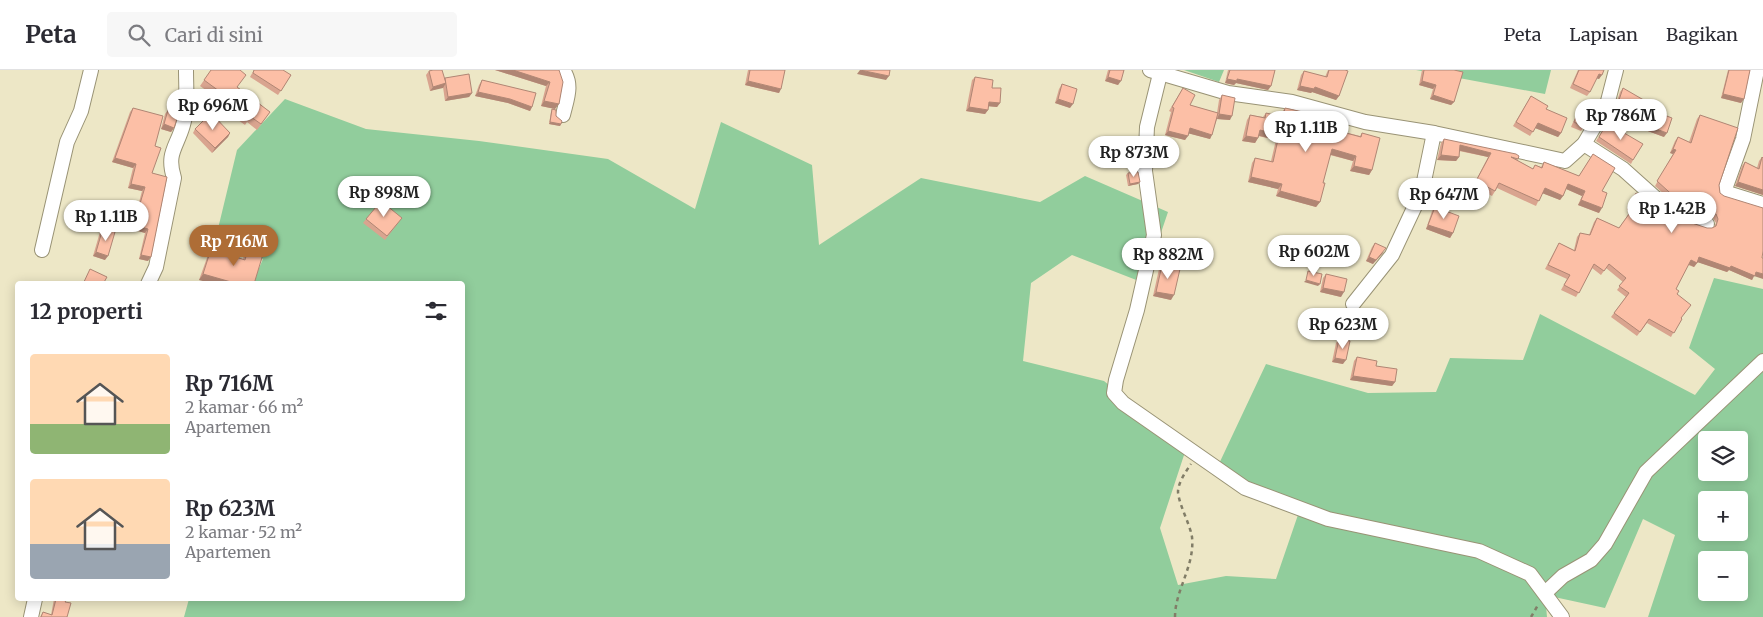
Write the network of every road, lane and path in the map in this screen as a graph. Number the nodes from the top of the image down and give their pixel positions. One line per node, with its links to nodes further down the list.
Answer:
1 (91, 70): 12 (street)
2 (186, 70): 13 (street)
3 (563, 70): 7 (street)
4 (1616, 70): 9 (street)
5 (1757, 70): 10 (street)
6 (1155, 72): 8 (street); 16 (street)
7 (563, 115)
8 (1434, 133): 9 (street); 14 (street)
9 (1584, 144): 11 (street)
10 (1763, 204)
11 (1707, 224)
12 (42, 250)
13 (149, 281)
14 (1353, 304)
15 (1763, 361): 17 (street)
16 (1197, 454): 17 (street); 20 (path)
17 (1545, 593): 21 (street)
18 (35, 601): 19 (street)
19 (32, 617)
20 (1175, 617)
21 (1562, 617)

